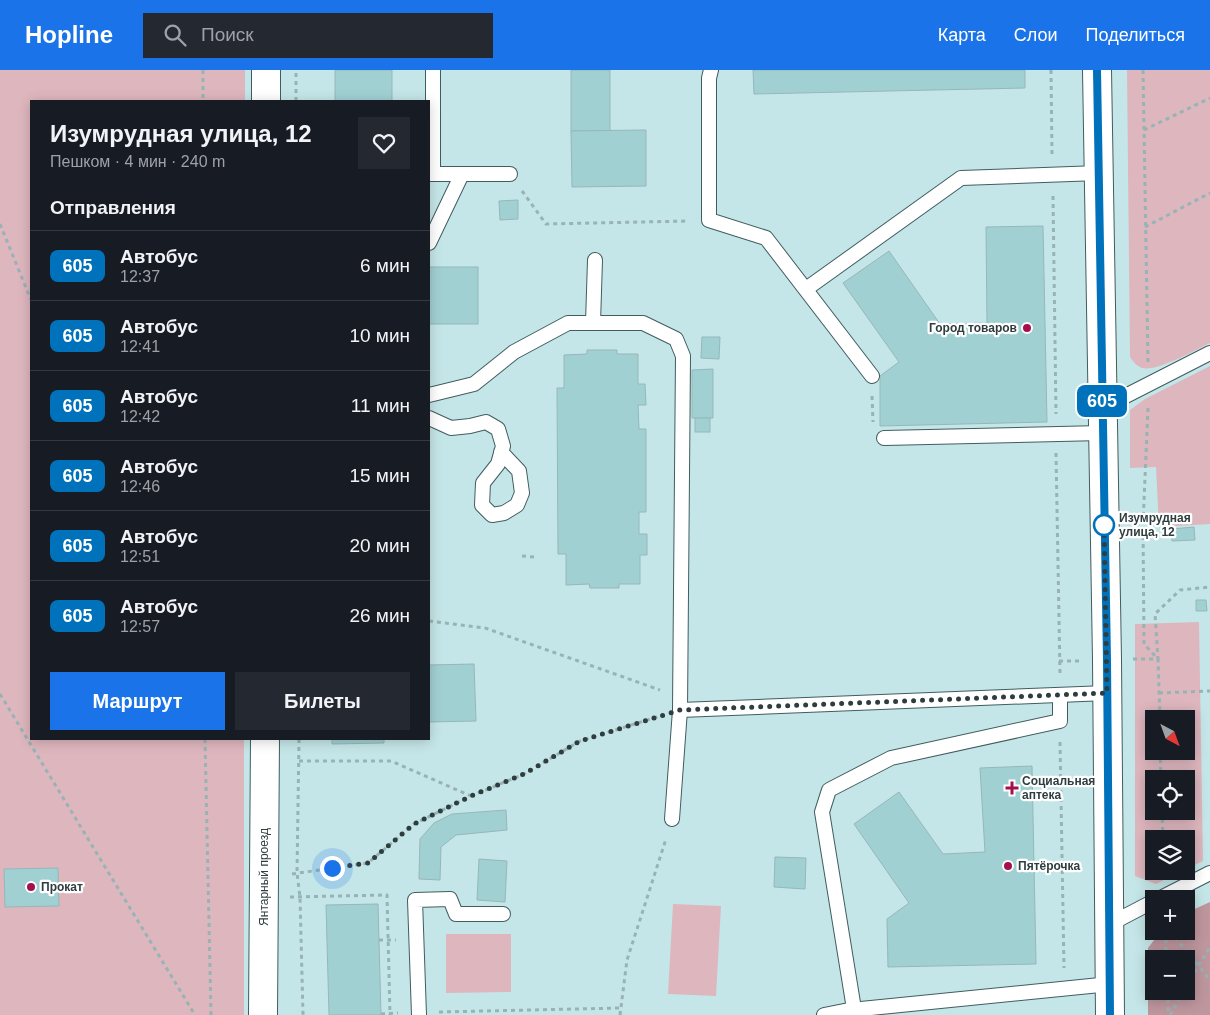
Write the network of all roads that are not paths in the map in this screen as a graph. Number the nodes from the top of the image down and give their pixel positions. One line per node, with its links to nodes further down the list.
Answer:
1 (266, 70): 5 (street)
2 (433, 70): 7 (lane)
3 (711, 70): 12 (lane)
4 (1098, 70): 6 (street)
5 (266, 100)
6 (1099, 173): 12 (lane); 18 (street)
7 (431, 174): 8 (lane)
8 (462, 174): 9 (lane); 10 (lane)
9 (510, 174)
10 (430, 238)
11 (595, 260): 13 (lane)
12 (806, 289): 15 (lane)
13 (593, 323): 16 (lane); 23 (lane)
14 (1210, 353): 18 (lane)
15 (872, 376)
16 (430, 395)
17 (430, 418): 20 (lane)
18 (1102, 420): 19 (lane); 21 (street)
19 (884, 438)
20 (501, 452)
21 (1107, 693): 22 (lane); 30 (street)
22 (1060, 695): 23 (lane); 32 (lane)
23 (680, 703): 25 (lane)
24 (265, 740): 34 (street, Янтарный проезд)
25 (672, 819)
26 (1210, 873): 27 (lane)
27 (1177, 890)
28 (1145, 906): 30 (lane)
29 (503, 914): 33 (lane)
30 (1110, 924): 31 (street)
31 (1110, 984): 32 (lane); 36 (street)
32 (853, 1012): 35 (lane)
33 (419, 1014)
34 (263, 1015)
35 (824, 1015)
36 (1110, 1015)

